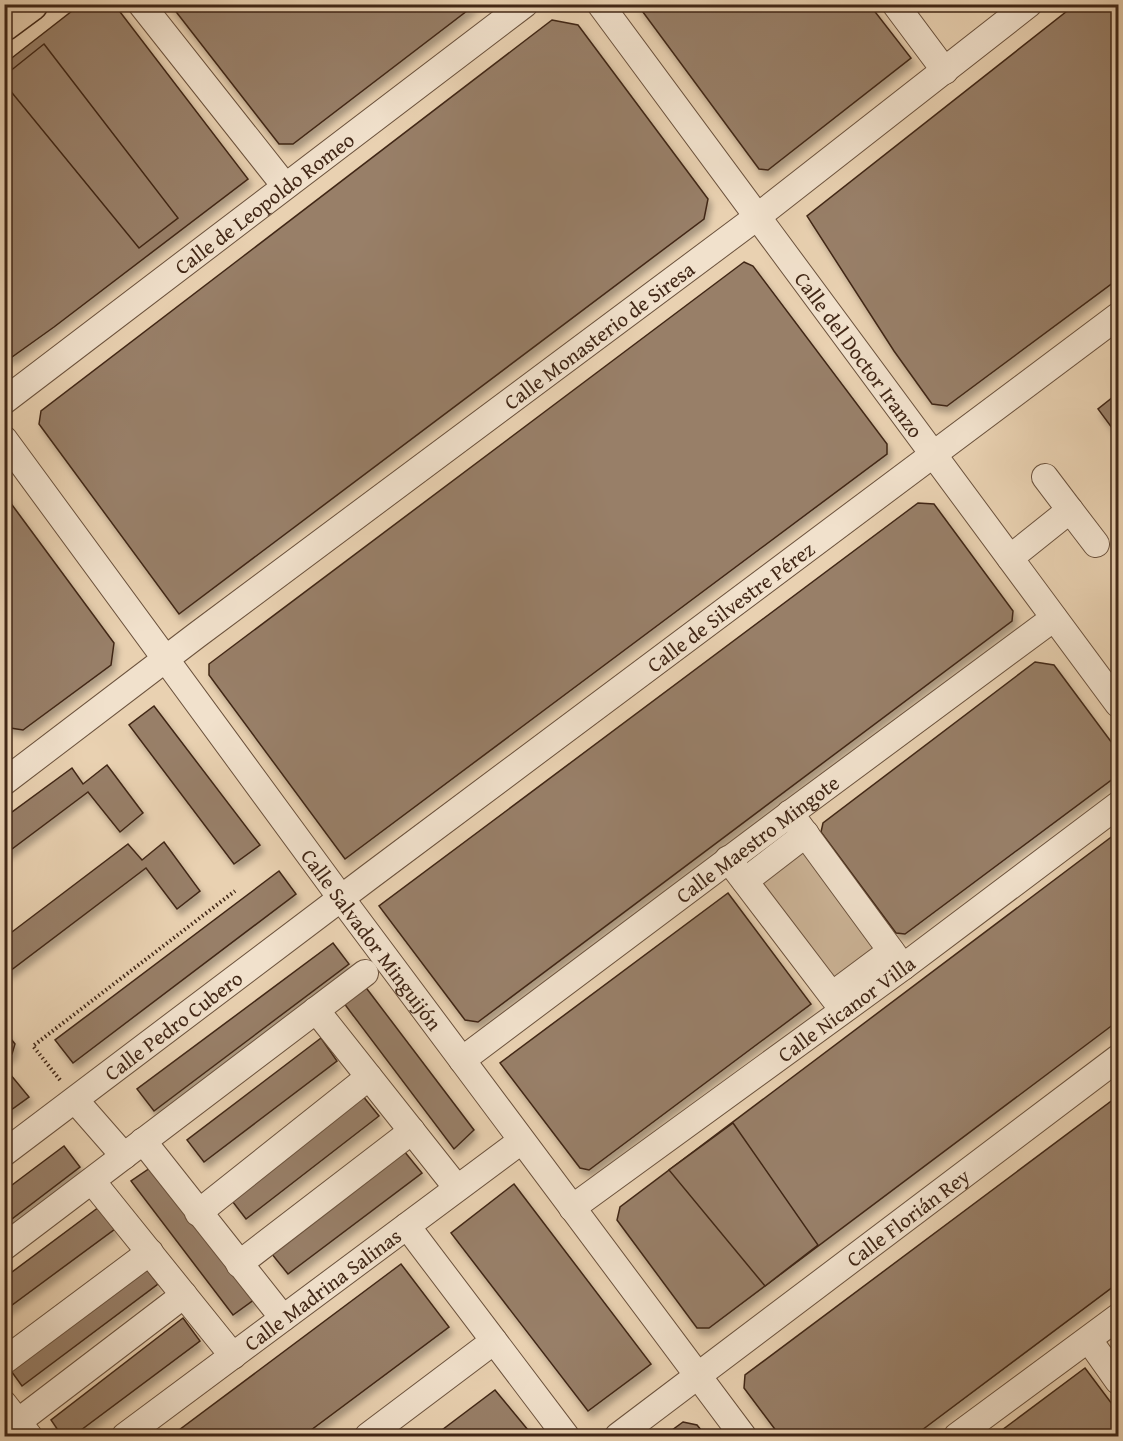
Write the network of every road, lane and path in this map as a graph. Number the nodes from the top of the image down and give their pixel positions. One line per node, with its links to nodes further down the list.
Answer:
1 (31, 4): 7 (main road)
2 (141, 4): 9 (street)
3 (525, 4): 9 (street, Calle de Leopoldo Romeo)
4 (600, 4): 10 (street, Calle del Doctor Iranzo)
5 (895, 4): 8 (street)
6 (1029, 4): 8 (street, Calle Monasterio de Siresa)
7 (4, 24)
8 (938, 62): 10 (street, Calle Monasterio de Siresa)
9 (285, 186): 12 (street, Calle de Leopoldo Romeo)
10 (757, 217): 14 (street, Calle del Doctor Iranzo); 20 (street, Calle Monasterio de Siresa)
11 (1119, 316): 14 (street, Calle de Silvestre Pérez)
12 (4, 401)
13 (4, 439): 20 (street, Calle Salvador Minguijón)
14 (933, 455): 18 (street, Calle del Doctor Iranzo); 29 (street, Calle de Silvestre Pérez)
15 (1045, 477): 16 (street)
16 (1070, 510): 17 (street); 18 (street)
17 (1096, 544)
18 (1010, 558): 19 (street, Calle del Doctor Iranzo)
19 (1054, 618): 21 (street, Calle del Doctor Iranzo); 24 (street, Calle Maestro Mingote)
20 (165, 659): 22 (street, Calle Monasterio de Siresa); 29 (street, Calle Salvador Minguijón)
21 (1119, 704)
22 (7, 774)
23 (1119, 805): 30 (street, Calle Nicanor Villa)
24 (790, 813): 25 (street); 26 (street, Calle Maestro Mingote)
25 (806, 834): 27 (street); 30 (street)
26 (728, 859): 27 (street); 35 (street, Calle Maestro Mingote)
27 (745, 881): 32 (street)
28 (236, 891): 37 (path)
29 (341, 898): 35 (street, Calle Salvador Minguijón); 37 (street, Calle Pedro Cubero)
30 (897, 959): 32 (street, Calle Nicanor Villa)
31 (365, 973): 33 (street)
32 (838, 1003): 44 (street, Calle Nicanor Villa)
33 (316, 1010): 36 (street); 40 (street)
34 (1119, 1058): 57 (street, Calle Florián Rey)
35 (462, 1060): 39 (street, Calle Salvador Minguijón)
36 (369, 1077): 38 (street); 45 (street)
37 (75, 1100): 40 (street); 41 (street, Calle Pedro Cubero)
38 (412, 1131): 43 (street); 49 (street)
39 (520, 1141): 43 (street, Calle Madrina Salinas); 44 (street, Calle Salvador Minguijón)
40 (134, 1149): 42 (street); 45 (street)
41 (4, 1153)
42 (92, 1181): 47 (street); 48 (street)
43 (457, 1188): 46 (street, Calle Madrina Salinas)
44 (572, 1208): 57 (street, Calle Salvador Minguijón)
45 (198, 1213): 49 (street)
46 (407, 1226): 52 (street, Calle Madrina Salinas); 54 (street)
47 (4, 1247)
48 (150, 1252): 50 (street); 56 (street)
49 (239, 1264): 52 (street)
50 (184, 1295): 55 (street); 59 (street)
51 (1119, 1317): 53 (street)
52 (283, 1318): 55 (street, Calle Madrina Salinas)
53 (1089, 1340): 58 (street); 65 (street)
54 (494, 1341): 61 (street); 62 (street)
55 (233, 1356): 60 (street, Calle Madrina Salinas)
56 (4, 1361)
57 (698, 1376): 63 (street, Calle Florián Rey); 64 (street, Calle Salvador Minguijón)
58 (1119, 1381)
59 (18, 1421)
60 (125, 1437)
61 (368, 1437)
62 (566, 1437)
63 (618, 1437)
64 (742, 1437)
65 (957, 1437)

